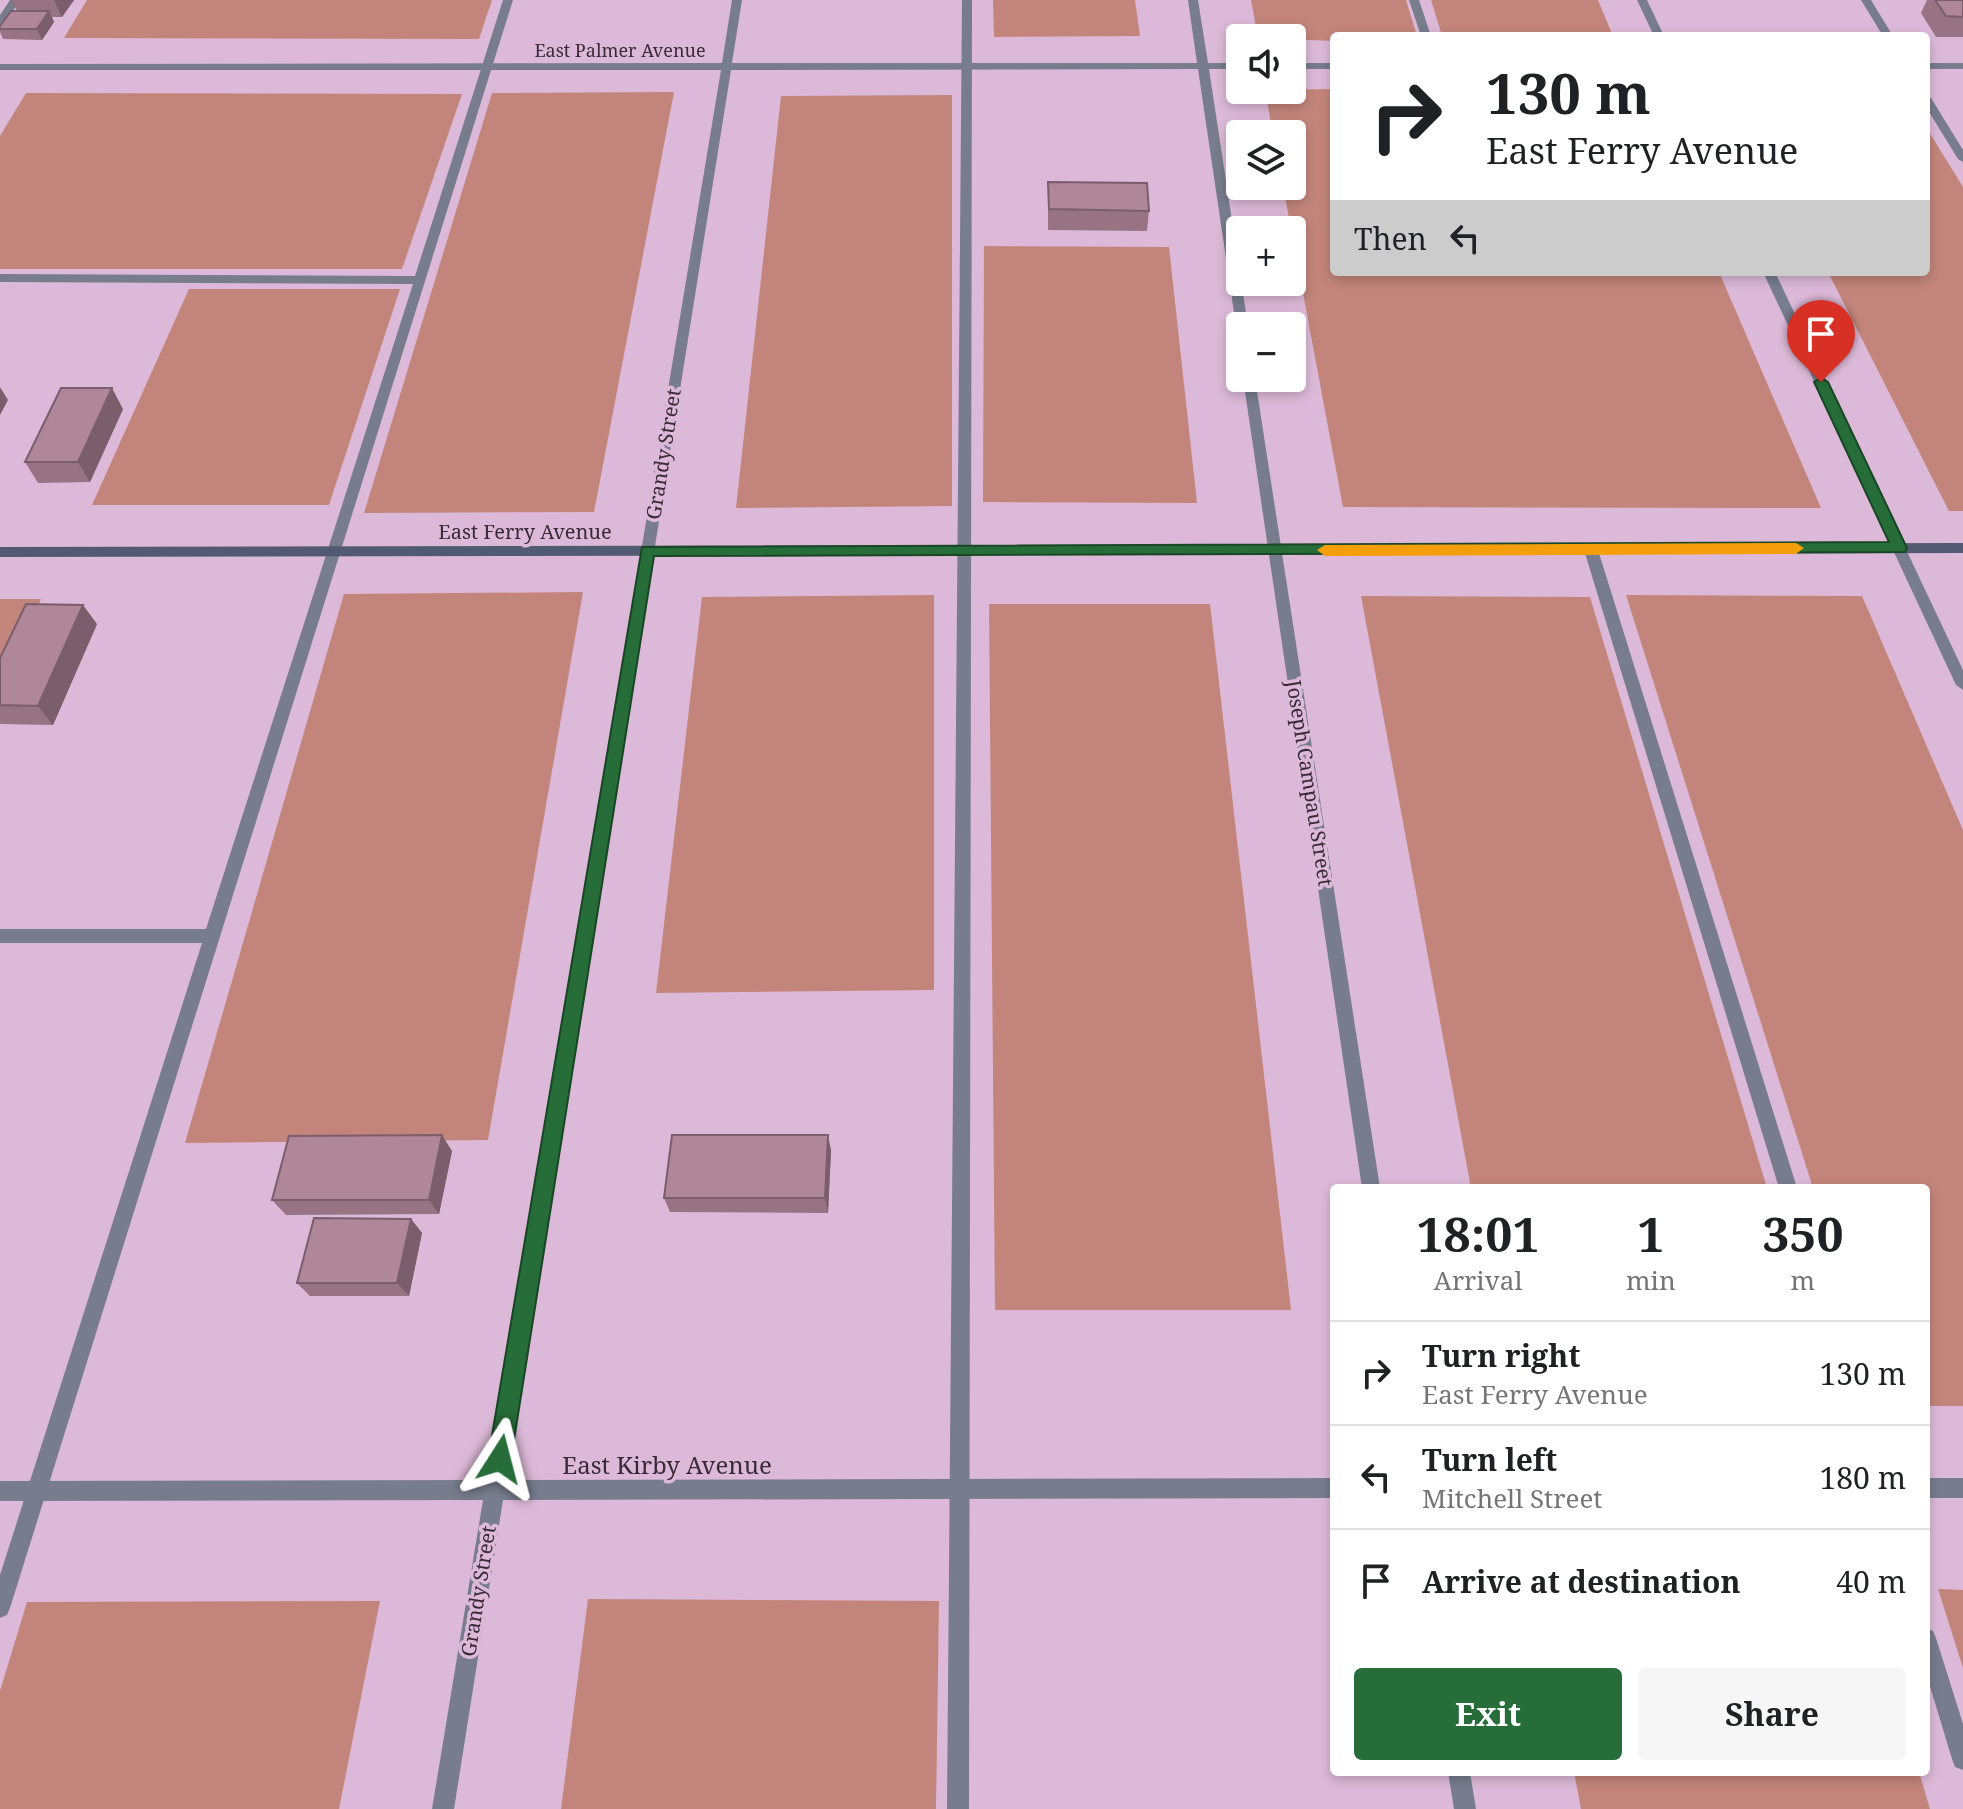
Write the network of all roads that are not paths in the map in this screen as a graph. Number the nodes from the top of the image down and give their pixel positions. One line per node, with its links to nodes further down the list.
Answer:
1 (15, 0): 9 (street)
2 (508, 0): 13 (street)
3 (737, 0): 14 (street, Grandy Street)
4 (967, 0): 15 (street)
5 (1193, 0): 16 (street)
6 (1414, 0): 10 (street)
7 (1642, 0): 11 (street)
8 (1866, 0): 12 (street)
9 (0, 23)
10 (1425, 32)
11 (1657, 32)
12 (1886, 32)
13 (486, 66): 14 (street, East Palmer Avenue); 22 (street, East Palmer Avenue); 27 (street)
14 (727, 66): 15 (street, East Palmer Avenue); 32 (street, Grandy Street)
15 (966, 66): 16 (street, East Palmer Avenue); 36 (street)
16 (1203, 66): 17 (street, East Palmer Avenue); 28 (street)
17 (1226, 66)
18 (1306, 66): 19 (street)
19 (1330, 66)
20 (1930, 66): 21 (street)
21 (1963, 66)
22 (0, 67)
23 (1930, 105): 24 (street)
24 (1963, 159)
25 (1771, 276): 30 (street)
26 (0, 278): 27 (street)
27 (419, 280): 35 (street)
28 (1240, 312)
29 (1251, 392): 33 (street, Joseph Campau Street)
30 (1899, 548): 31 (street, East Ferry Avenue); 34 (street, East Ferry Avenue); 38 (street)
31 (1963, 548)
32 (648, 550): 35 (street, East Ferry Avenue); 36 (street, East Ferry Avenue); 49 (street, Grandy Street)
33 (1275, 550): 34 (street, East Ferry Avenue); 36 (street, East Ferry Avenue); 41 (street, Joseph Campau Street)
34 (1591, 550): 42 (street)
35 (334, 551): 37 (street, East Ferry Avenue); 40 (street)
36 (964, 551): 46 (street)
37 (0, 552)
38 (1963, 685)
39 (0, 936): 40 (street)
40 (213, 936): 48 (street)
41 (1370, 1184)
42 (1787, 1184)
43 (1330, 1488): 46 (street, East Kirby Avenue)
44 (1930, 1488): 45 (street)
45 (1963, 1488)
46 (960, 1489): 49 (street, East Kirby Avenue); 55 (street)
47 (0, 1491): 48 (street, East Kirby Avenue)
48 (39, 1491): 49 (street, East Kirby Avenue); 50 (street)
49 (495, 1491): 54 (street, Grandy Street)
50 (0, 1608)
51 (1930, 1651): 52 (street)
52 (1963, 1759)
53 (1460, 1776): 56 (street)
54 (443, 1809)
55 (958, 1809)
56 (1465, 1809)

